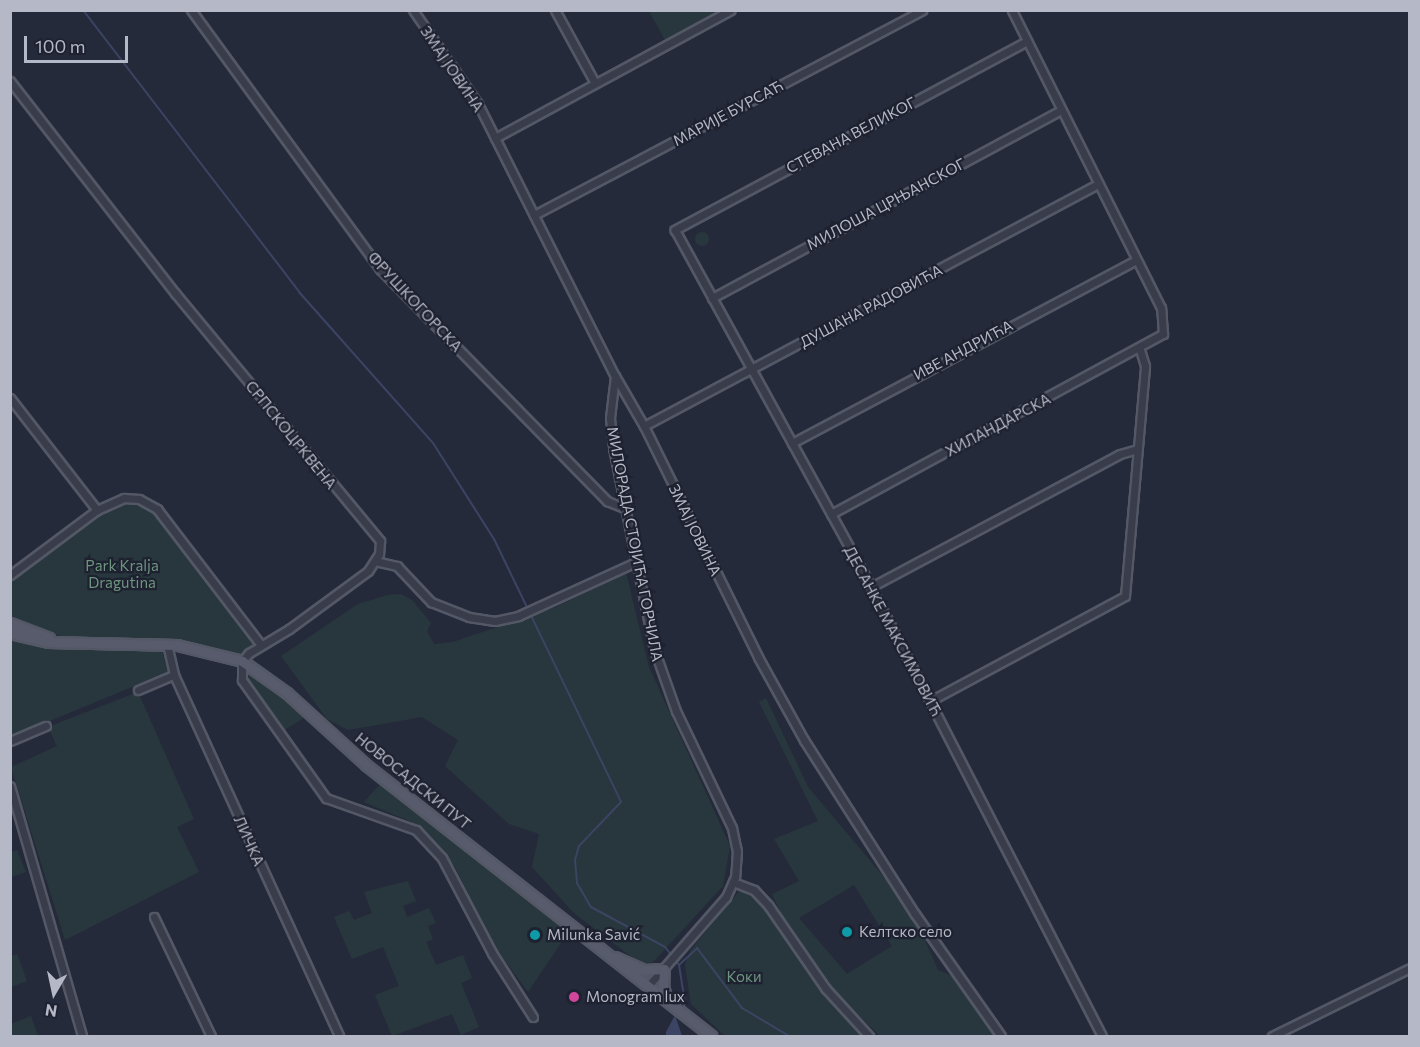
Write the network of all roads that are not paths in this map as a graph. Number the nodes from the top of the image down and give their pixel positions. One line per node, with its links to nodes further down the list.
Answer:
1 (191, 10): 24 (street, ФРУШКОГОРСКА)
2 (412, 10): 11 (street, ЗМАЈ ЈОВИНА)
3 (555, 10): 9 (street)
4 (731, 10): 9 (street)
5 (922, 10): 13 (street, МАРИЈЕ БУРСАЋ)
6 (1012, 10): 7 (street)
7 (1027, 41): 10 (street); 14 (street, СТЕВАНА ВЕЛИКОГ)
8 (10, 81): 27 (street, СРПСКОЦРКВЕНА)
9 (595, 83): 11 (street)
10 (1061, 110): 12 (street); 16 (street, МИЛОША ЦРЊАНСКОГ)
11 (495, 138): 13 (street, ЗМАЈ ЈОВИНА)
12 (1096, 185): 15 (street); 18 (street, ДУШАНА РАДОВИЋА)
13 (534, 215): 19 (street, ЗМАЈ ЈОВИНА)
14 (675, 230): 16 (street, ДЕСАНКЕ МАКСИМОВИЋ)
15 (1135, 261): 17 (street, ХИЛАНДАРСКА); 22 (street, ИВЕ АНДРИЋА)
16 (712, 298): 18 (street, ДЕСАНКЕ МАКСИМОВИЋ)
17 (1140, 350): 23 (street); 26 (street, ХИЛАНДАРСКА)
18 (752, 370): 21 (street, ДУШАНА РАДОВИЋА); 22 (street, ДЕСАНКЕ МАКСИМОВИЋ)
19 (615, 376): 21 (street, ЗМАЈ ЈОВИНА); 24 (street, МИЛОРАДА СТОЈИЋА ГОРЧИЛА)
20 (10, 398): 25 (street)
21 (644, 426): 56 (street, ЗМАЈ ЈОВИНА)
22 (792, 443): 26 (street, ДЕСАНКЕ МАКСИМОВИЋ)
23 (1137, 449): 30 (street); 39 (street)
24 (624, 508): 28 (street, МИЛОРАДА СТОЈИЋА ГОРЧИЛА)
25 (97, 510): 29 (street); 35 (street)
26 (831, 514): 30 (street, ДЕСАНКЕ МАКСИМОВИЋ)
27 (375, 561): 28 (street); 35 (street)
28 (636, 562): 43 (street, МИЛОРАДА СТОЈИЋА ГОРЧИЛА)
29 (10, 575)
30 (871, 587): 39 (street, ДЕСАНКЕ МАКСИМОВИЋ)
31 (10, 623): 33 (main road, НОВОСАДСКИ ПУТ)
32 (10, 633): 33 (main road, НОВОСАДСКИ ПУТ)
33 (60, 641): 34 (main road, НОВОСАДСКИ ПУТ)
34 (166, 644): 36 (main road, НОВОСАДСКИ ПУТ); 37 (street, ЛИЧКА)
35 (261, 645): 36 (street)
36 (242, 661): 45 (main road, НОВОСАДСКИ ПУТ); 50 (street)
37 (174, 675): 38 (street); 53 (street, ЛИЧКА)
38 (138, 690)
39 (930, 701): 57 (street, ДЕСАНКЕ МАКСИМОВИЋ)
40 (46, 726): 41 (street)
41 (10, 741)
42 (10, 786): 51 (street)
43 (733, 882): 46 (street); 55 (street)
44 (154, 917): 52 (street)
45 (612, 957): 46 (main road); 48 (main road, НОВОСАДСКИ ПУТ)
46 (667, 965): 48 (street); 49 (main road)
47 (1410, 968): 58 (street)
48 (649, 985): 49 (main road, НОВОСАДСКИ ПУТ)
49 (668, 1000): 54 (main road, НОВОСАДСКИ ПУТ)
50 (532, 1017)
51 (82, 1036)
52 (211, 1036)
53 (339, 1036)
54 (712, 1036)
55 (869, 1036)
56 (1001, 1036)
57 (1102, 1036)
58 (1272, 1036)

